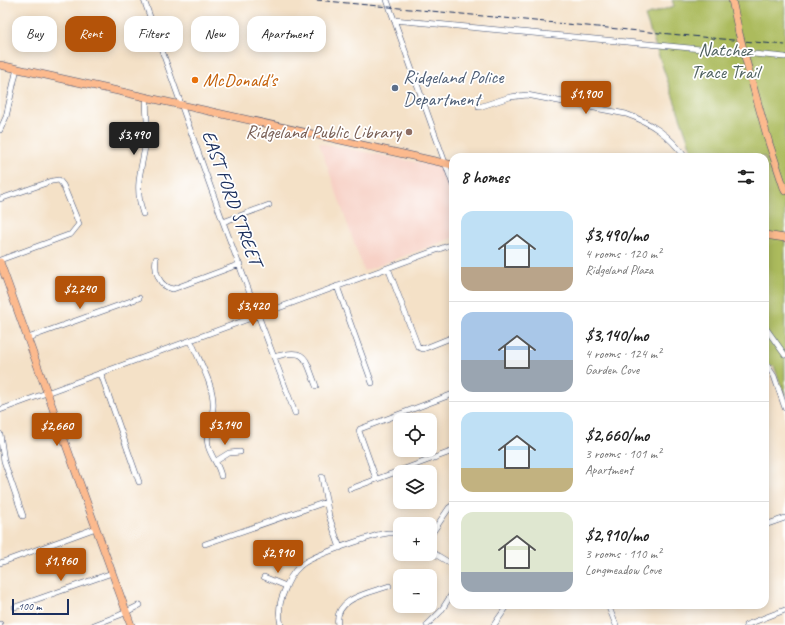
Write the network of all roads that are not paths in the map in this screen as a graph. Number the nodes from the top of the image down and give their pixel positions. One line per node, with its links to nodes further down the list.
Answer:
1 (144, 0): 9 (street, EAST FORD STREET)
2 (387, 0): 4 (street)
3 (732, 0): 16 (main road, bridge)
4 (394, 20): 5 (street); 13 (street)
5 (785, 56)
6 (0, 65): 7 (main road)
7 (17, 68): 8 (main road); 11 (street)
8 (147, 97): 9 (main road); 19 (street)
9 (182, 105): 13 (main road); 20 (street, EAST FORD STREET)
10 (479, 107): 12 (street)
11 (0, 130)
12 (681, 153)
13 (445, 163): 14 (main road); 15 (street)
14 (449, 164)
15 (449, 174)
16 (785, 191)
17 (0, 199): 25 (street)
18 (268, 205): 20 (street)
19 (142, 214)
20 (223, 222): 26 (street, EAST FORD STREET)
21 (769, 235): 22 (main road)
22 (785, 238)
23 (449, 245): 27 (street)
24 (156, 259): 26 (street)
25 (0, 261): 32 (main road)
26 (240, 264): 30 (street, EAST FORD STREET)
27 (388, 268): 28 (street); 33 (street)
28 (337, 286): 30 (street); 41 (street)
29 (139, 298): 32 (street)
30 (259, 315): 34 (street); 36 (street, EAST FORD STREET)
31 (769, 333): 35 (street)
32 (28, 338): 43 (main road)
33 (449, 339)
34 (191, 341): 40 (street); 51 (street)
35 (785, 355)
36 (274, 357): 42 (street); 47 (street, EAST FORD STREET)
37 (769, 367): 38 (street)
38 (772, 371): 39 (street); 45 (street)
39 (769, 372)
40 (101, 374): 43 (street); 55 (street)
41 (372, 383)
42 (316, 386)
43 (47, 393): 46 (street); 63 (main road)
44 (449, 396): 54 (street)
45 (785, 408)
46 (0, 410)
47 (295, 413)
48 (0, 434): 59 (street)
49 (240, 452): 51 (street)
50 (449, 453): 54 (street)
51 (216, 461): 52 (street)
52 (221, 476)
53 (322, 476): 57 (street)
54 (376, 480): 56 (street)
55 (139, 482)
56 (350, 489)
57 (326, 502): 65 (street); 66 (street)
58 (449, 508): 62 (street)
59 (24, 516)
60 (785, 518): 61 (street)
61 (769, 524)
62 (437, 526)
63 (96, 528): 68 (street); 70 (main road)
64 (393, 533): 66 (street)
65 (205, 544)
66 (340, 548): 72 (street)
67 (437, 556): 69 (street)
68 (0, 563)
69 (449, 563)
70 (112, 573): 76 (street); 80 (main road)
71 (264, 577): 72 (street)
72 (286, 586): 83 (street)
73 (389, 586): 84 (street)
74 (449, 598): 85 (street)
75 (140, 605): 80 (street)
76 (15, 607)
77 (505, 609): 86 (street)
78 (610, 609): 87 (street)
79 (785, 610): 88 (street)
80 (126, 612): 81 (street); 82 (main road)
81 (94, 625)
82 (131, 625)
83 (281, 625)
84 (338, 625)
85 (427, 625)
86 (494, 625)
87 (616, 625)
88 (746, 625)

